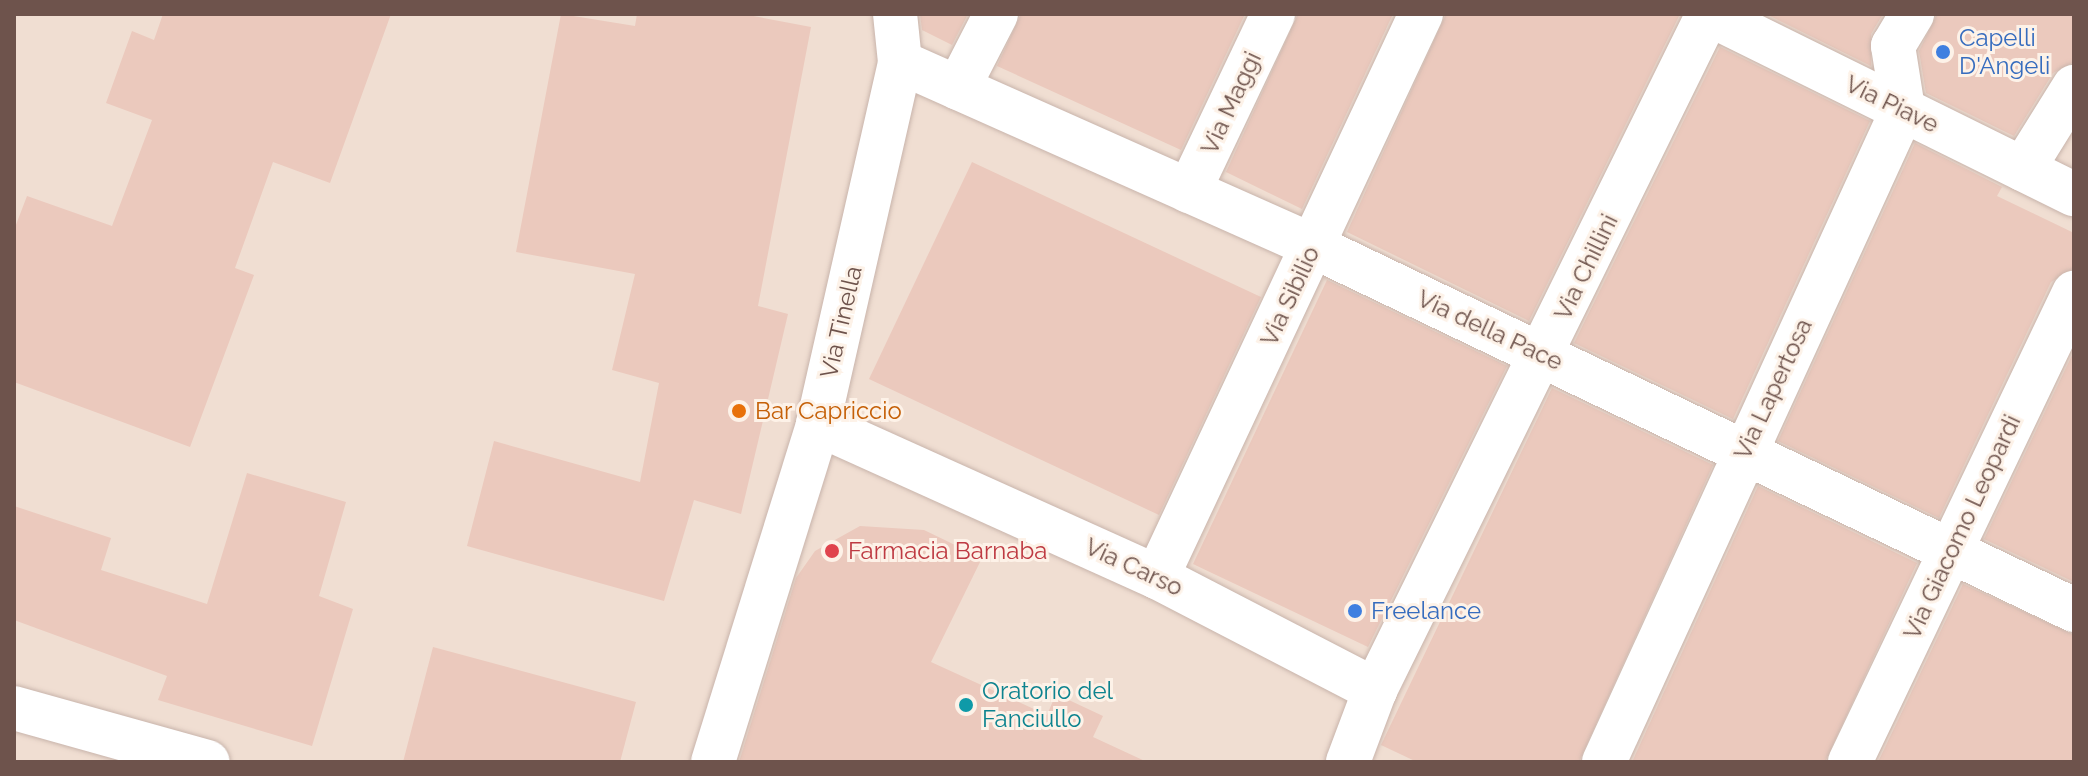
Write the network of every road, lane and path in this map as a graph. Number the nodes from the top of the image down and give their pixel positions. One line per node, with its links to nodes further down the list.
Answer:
1 (895, 14): 7 (street, Via Tinella)
2 (996, 14): 9 (street)
3 (1273, 14): 12 (street, Via Maggi)
4 (1421, 14): 14 (street, Via Sibilio)
5 (1709, 14): 10 (street, Via Piave); 16 (street, Via Chillini)
6 (1912, 14): 10 (street)
7 (900, 62): 9 (street, Via della Pace); 17 (street, Via Tinella)
8 (2074, 87): 11 (street)
9 (958, 88): 12 (street, Via della Pace)
10 (1903, 109): 11 (street, Via Piave); 18 (street, Via Lapertosa)
11 (2023, 169): 13 (street, Via Piave)
12 (1189, 191): 14 (street, Via della Pace)
13 (2074, 194)
14 (1313, 246): 16 (street, Via della Pace); 20 (street, Via Sibilio)
15 (2074, 293): 19 (street, Via Giacomo Leopardi)
16 (1543, 355): 18 (street, Via della Pace); 22 (street, Via Chillini)
17 (818, 424): 20 (street, Via Carso); 26 (street, Via Tinella)
18 (1745, 451): 19 (street, Via della Pace); 28 (street, Via Lapertosa)
19 (1950, 551): 21 (street, Via della Pace); 29 (street, Via Giacomo Leopardi)
20 (1157, 577): 22 (street, Via Carso)
21 (2074, 610)
22 (1375, 690): 27 (street)
23 (14, 708): 24 (street)
24 (102, 748): 25 (street)
25 (208, 762)
26 (713, 762)
27 (1348, 762)
28 (1604, 762)
29 (1850, 762)

